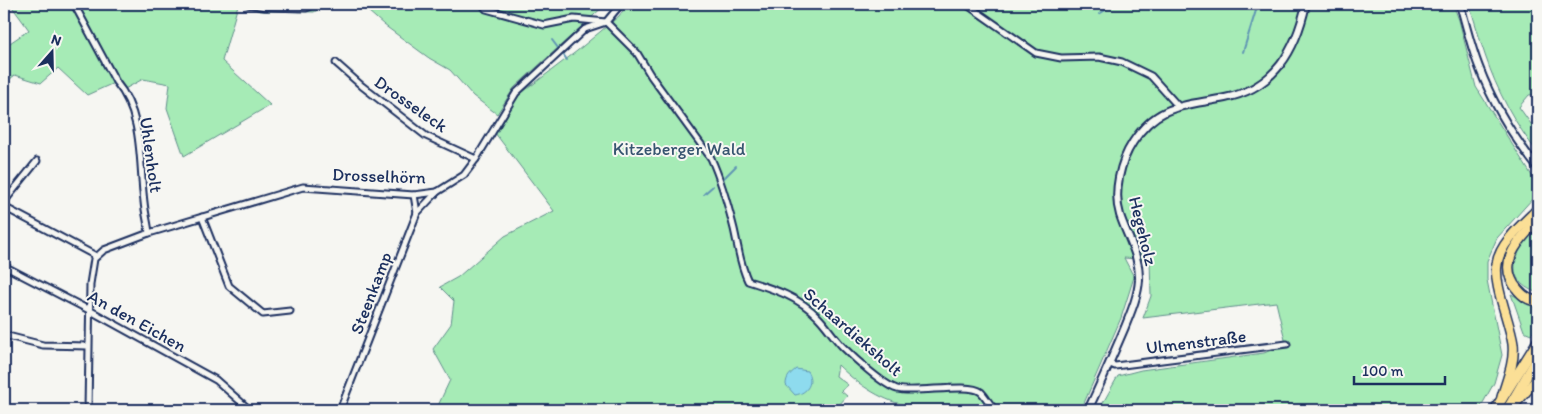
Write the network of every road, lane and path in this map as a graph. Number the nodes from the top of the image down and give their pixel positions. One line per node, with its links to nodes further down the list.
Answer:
1 (74, 4): 23 (street, Uhlenholt)
2 (248, 4): 3 (street)
3 (317, 4)
4 (482, 4): 9 (street)
5 (620, 4): 9 (street)
6 (966, 4): 11 (street)
7 (1306, 4): 11 (street, Hegeholz)
8 (1460, 4): 14 (street)
9 (606, 22): 12 (street, Drosselhörn); 40 (street, Schaardieksholt)
10 (336, 63): 12 (street, Drosseleck)
11 (1178, 106): 34 (street, Hegeholz)
12 (476, 159): 15 (street, Drosselhörn)
13 (37, 161): 17 (street)
14 (1538, 168)
15 (437, 192): 16 (street, Drosselhörn); 20 (street, Steenkamp)
16 (414, 195): 20 (street); 21 (street, Drosselhörn)
17 (4, 202)
18 (4, 207): 24 (street)
19 (1538, 210): 36 (highway)
20 (418, 212): 39 (street, Steenkamp)
21 (202, 217): 23 (street, Drosselhörn); 28 (street)
22 (1538, 220): 26 (highway)
23 (149, 233): 24 (street, Drosselhörn)
24 (95, 258): 27 (street)
25 (4, 266): 27 (street, An den Eichen)
26 (1538, 302)
27 (90, 310): 32 (street); 38 (street, An den Eichen)
28 (290, 311)
29 (4, 335): 32 (street)
30 (1538, 341): 36 (highway)
31 (1286, 344): 34 (street, Ulmenstraße)
32 (88, 346): 37 (street)
33 (1538, 357): 43 (highway)
34 (1110, 364): 41 (street, Hegeholz)
35 (1538, 378): 43 (highway)
36 (1502, 397): 42 (highway)
37 (88, 410)
38 (250, 410)
39 (340, 410)
40 (995, 410)
41 (1088, 410)
42 (1495, 410)
43 (1508, 410)

